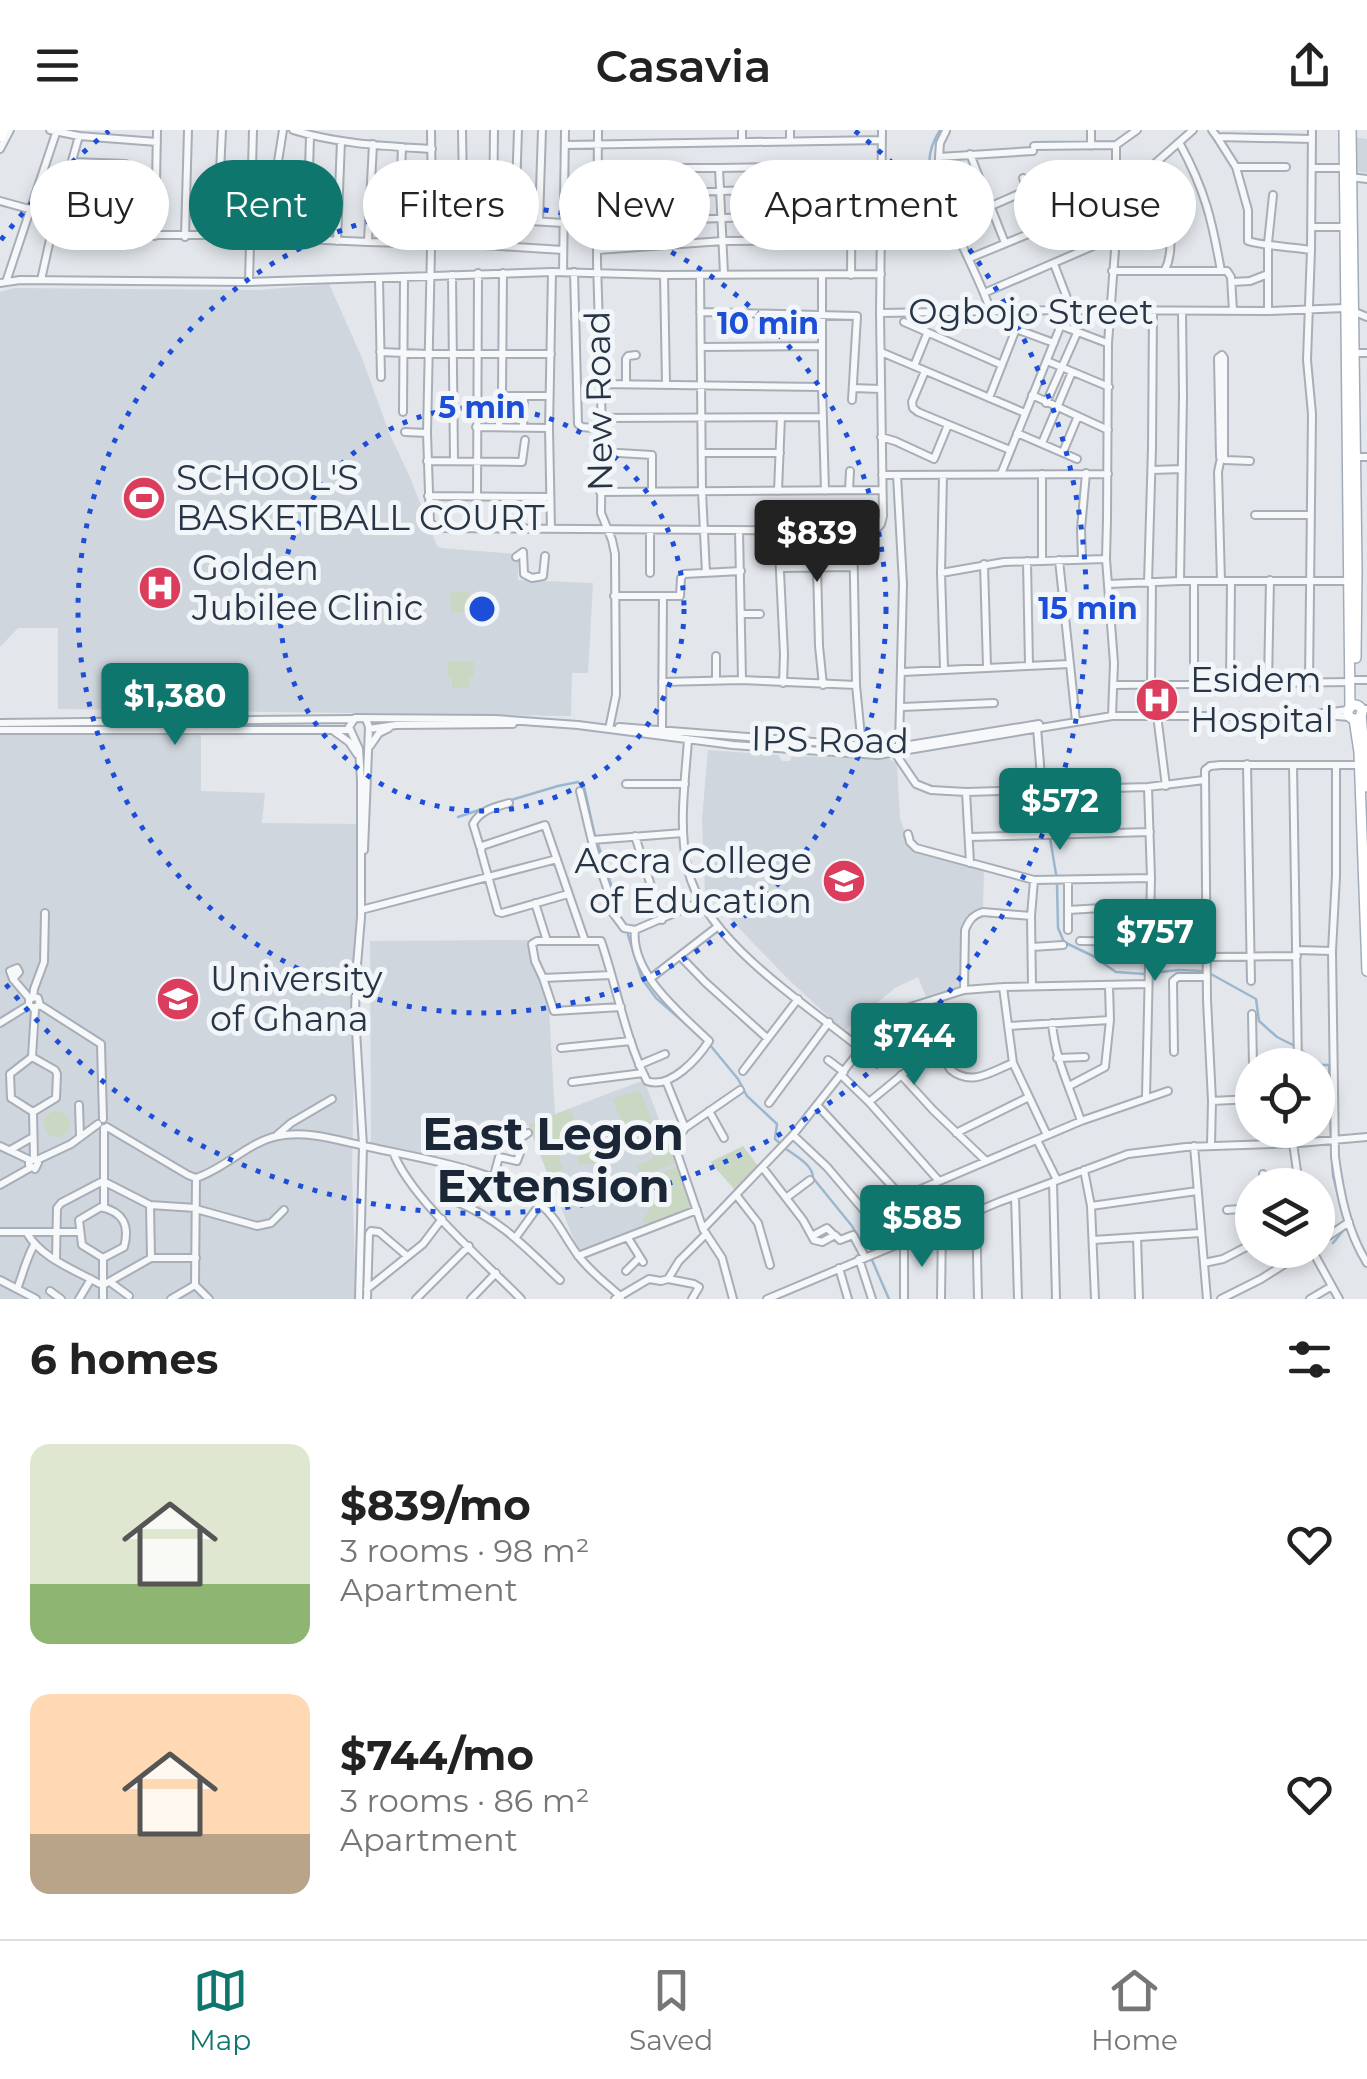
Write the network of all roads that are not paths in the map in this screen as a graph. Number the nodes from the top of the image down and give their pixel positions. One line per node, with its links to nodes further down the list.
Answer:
1 (157, 130): 34 (street)
2 (188, 130): 90 (street)
3 (222, 130): 49 (street)
4 (252, 130): 50 (street)
5 (283, 130): 51 (street)
6 (295, 130): 29 (street)
7 (431, 130): 44 (street)
8 (462, 130): 57 (street)
9 (494, 130): 58 (street)
10 (518, 130): 59 (street)
11 (542, 130): 85 (street)
12 (565, 130): 38 (street)
13 (598, 130): 39 (street, New Road)
14 (742, 130): 35 (street)
15 (760, 130): 33 (street)
16 (790, 130): 30 (street)
17 (882, 130): 31 (street)
18 (1091, 130): 41 (street)
19 (1136, 130): 40 (street)
20 (1193, 130): 37 (street)
21 (1347, 130): 73 (main road)
22 (54, 131): 28 (street); 80 (street)
23 (946, 131): 46 (street)
24 (4, 133): 43 (street)
25 (325, 134): 29 (street); 32 (street)
26 (1215, 134): 27 (street); 71 (street)
27 (1312, 134): 72 (street)
28 (79, 136): 34 (street); 47 (street)
29 (310, 136): 52 (street)
30 (790, 140): 31 (street); 33 (street)
31 (882, 140): 62 (street)
32 (341, 141): 36 (street); 53 (street)
33 (760, 141): 35 (street)
34 (157, 142): 48 (street)
35 (742, 142): 39 (street)
36 (373, 144): 42 (street); 54 (street)
37 (1180, 144): 66 (street); 114 (street)
38 (565, 145): 39 (street); 60 (street)
39 (598, 145): 61 (street, New Road)
40 (1116, 145): 41 (street); 65 (street)
41 (1091, 146): 45 (street)
42 (402, 147): 44 (street); 55 (street)
43 (0, 149)
44 (432, 150): 56 (street)
45 (970, 154): 46 (street); 64 (street)
46 (939, 157): 63 (street)
47 (73, 160)
48 (156, 160)
49 (221, 160)
50 (252, 160)
51 (278, 160)
52 (309, 160)
53 (340, 160)
54 (372, 160)
55 (401, 160)
56 (432, 160)
57 (463, 160)
58 (493, 160)
59 (517, 160)
60 (565, 160)
61 (598, 160)
62 (882, 160)
63 (939, 160)
64 (972, 160)
65 (1116, 160)
66 (1160, 160)
67 (1286, 166): 71 (street)
68 (710, 168): 69 (street)
69 (719, 168): 70 (street); 76 (street)
70 (730, 168)
71 (1236, 168): 97 (street)
72 (1312, 168): 73 (street); 87 (street)
73 (1346, 174): 74 (street); 88 (main road); 143 (main road)
74 (1367, 179)
75 (710, 190): 76 (street)
76 (721, 190): 77 (street); 81 (street)
77 (730, 190)
78 (1273, 195): 97 (street)
79 (0, 201): 80 (street)
80 (29, 209): 133 (street)
81 (722, 217): 82 (street); 83 (street); 93 (street)
82 (730, 217)
83 (710, 218)
84 (994, 218): 96 (street)
85 (539, 222): 86 (street)
86 (559, 223)
87 (1312, 227): 88 (street); 109 (street)
88 (1345, 227): 143 (main road)
89 (169, 236): 90 (street)
90 (185, 236): 91 (street)
91 (189, 236)
92 (1014, 238): 96 (street)
93 (724, 241): 94 (street); 95 (street); 122 (street)
94 (730, 241)
95 (710, 242)
96 (1005, 242): 110 (street)
97 (1268, 243): 109 (street); 124 (street)
98 (48, 250): 132 (street)
99 (250, 250): 134 (street)
100 (431, 250): 129 (street)
101 (564, 250): 116 (street)
102 (597, 250): 120 (street, New Road)
103 (850, 250): 128 (street)
104 (881, 250): 123 (street)
105 (966, 250): 110 (street)
106 (1085, 250): 111 (street)
107 (1114, 250): 113 (street)
108 (1169, 250): 112 (street)
109 (1311, 250): 137 (street)
110 (970, 258): 136 (street)
111 (1054, 264): 136 (street); 138 (street)
112 (1169, 267): 113 (street); 114 (street)
113 (1112, 271): 139 (street)
114 (1221, 271): 135 (street)
115 (552, 272): 116 (street); 119 (street); 168 (street)
116 (563, 272): 117 (street)
117 (574, 272): 120 (street); 205 (street)
118 (478, 273): 119 (street); 125 (street); 166 (street)
119 (503, 273): 167 (street)
120 (597, 273): 126 (street); 177 (street, New Road)
121 (700, 274): 122 (street); 126 (street); 144 (street)
122 (724, 274): 127 (street)
123 (881, 274): 128 (street); 147 (street)
124 (1268, 274): 135 (street); 146 (street)
125 (452, 275): 129 (street); 165 (street)
126 (664, 275): 179 (street)
127 (822, 275): 128 (street); 148 (street)
128 (851, 275)
129 (430, 277): 131 (street); 164 (street)
130 (379, 278): 131 (street); 134 (street); 159 (street)
131 (404, 278): 160 (street)
132 (41, 280): 133 (street); 134 (street)
133 (3, 281)
134 (249, 282)
135 (1232, 282): 142 (street)
136 (984, 293): 145 (street)
137 (1309, 309): 143 (street, Ogbojo Street); 146 (street, Ogbojo Street); 249 (street)
138 (1067, 310): 139 (street, Ogbojo Street); 145 (street, Ogbojo Street); 151 (street)
139 (1108, 310): 140 (street, Ogbojo Street); 156 (street)
140 (1153, 310): 141 (street, Ogbojo Street); 228 (street)
141 (1182, 311): 142 (street, Ogbojo Street); 227 (street)
142 (1234, 311): 146 (street, Ogbojo Street)
143 (1350, 311): 149 (street, Ogbojo Street); 162 (main road); 279 (main road)
144 (700, 312): 148 (street); 158 (street)
145 (987, 312): 147 (street, Ogbojo Street); 152 (street)
146 (1268, 312)
147 (880, 313): 161 (street)
148 (822, 314): 157 (street); 183 (street)
149 (1367, 316)
150 (904, 322): 154 (street)
151 (1062, 326): 153 (street); 155 (street)
152 (1016, 329): 155 (street); 171 (street)
153 (1077, 333): 156 (street); 173 (street)
154 (927, 334): 171 (street); 172 (street)
155 (1054, 342): 170 (street)
156 (1108, 343): 182 (street)
157 (822, 346): 158 (street); 181 (street)
158 (700, 347): 180 (street)
159 (380, 352): 160 (street); 176 (street)
160 (403, 352): 164 (street); 193 (street)
161 (881, 352): 172 (street); 184 (street)
162 (1354, 353): 163 (street); 218 (main road)
163 (1367, 353)
164 (428, 354): 165 (street); 208 (street)
165 (452, 354): 166 (street); 224 (street)
166 (476, 354): 167 (street); 201 (street)
167 (502, 354): 168 (street); 187 (street)
168 (551, 354): 188 (street)
169 (636, 355): 178 (street)
170 (1047, 361): 173 (street); 185 (street)
171 (1002, 365): 189 (street)
172 (914, 366): 174 (street)
173 (1062, 368): 175 (street); 191 (street)
174 (925, 371): 189 (street); 200 (street)
175 (1072, 372): 182 (street); 192 (street)
176 (381, 377)
177 (601, 384): 178 (street); 198 (street, New Road)
178 (626, 384): 179 (street)
179 (666, 384): 180 (street)
180 (701, 384): 181 (street); 199 (street)
181 (822, 387): 197 (street)
182 (1109, 387): 206 (street)
183 (853, 388): 184 (street); 190 (street)
184 (880, 389): 210 (street)
185 (1032, 395): 191 (street); 194 (street)
186 (499, 396): 202 (street)
187 (524, 396): 188 (street); 203 (street)
188 (549, 396): 204 (street)
189 (989, 398): 194 (street)
190 (852, 400)
191 (1046, 403): 192 (street)
192 (1057, 407): 195 (street); 212 (street)
193 (403, 412)
194 (1025, 413): 209 (street)
195 (1078, 416): 206 (street); 215 (street)
196 (781, 417): 197 (street); 199 (street); 217 (street)
197 (823, 417): 241 (street)
198 (602, 418): 199 (street); 205 (street, New Road)
199 (701, 418): 216 (street)
200 (948, 425): 213 (street); 221 (street)
201 (476, 427): 202 (street); 225 (street)
202 (499, 427): 203 (street)
203 (523, 427): 204 (street)
204 (549, 428): 247 (street)
205 (602, 429): 214 (street, New Road)
206 (1108, 430): 235 (street)
207 (405, 432): 208 (street)
208 (427, 433): 223 (street)
209 (1017, 433): 212 (street); 213 (street)
210 (880, 437): 221 (street); 236 (street)
211 (526, 440): 225 (street)
212 (1042, 443): 215 (street)
213 (1010, 450): 233 (street)
214 (601, 452): 242 (street, New Road); 243 (street)
215 (1063, 452): 220 (street)
216 (702, 453): 217 (street); 244 (street)
217 (780, 453): 240 (street)
218 (1355, 457): 219 (street); 268 (main road)
219 (1367, 457)
220 (1077, 458)
221 (934, 459): 232 (street)
222 (1222, 460): 222 (street); 226 (street); 277 (street)
223 (427, 461): 224 (street); 245 (street)
224 (454, 461): 225 (street)
225 (477, 461): 246 (street)
226 (1250, 461)
227 (1182, 469): 228 (street); 275 (street)
228 (1152, 470): 280 (street)
229 (850, 471): 238 (street)
230 (1086, 473): 234 (street); 235 (street); 259 (street)
231 (898, 474): 232 (street); 236 (street); 291 (street)
232 (930, 474): 237 (street)
233 (1001, 474): 234 (street); 237 (street)
234 (1042, 474): 262 (street)
235 (1108, 474): 260 (street)
236 (882, 475): 239 (street)
237 (943, 475): 272 (street)
238 (849, 490): 239 (street); 241 (street)
239 (882, 490): 252 (street)
240 (778, 491): 241 (street); 244 (street)
241 (825, 491)
242 (600, 492): 243 (street); 250 (street, New Road)
243 (652, 492): 244 (street)
244 (702, 492): 254 (street)
245 (428, 496): 246 (street); 251 (street)
246 (477, 496): 247 (street)
247 (549, 496): 251 (street)
248 (1255, 515): 249 (street)
249 (1310, 515): 274 (street)
250 (606, 528): 251 (street); 253 (street); 282 (street, New Road)
251 (551, 529)
252 (853, 529): 256 (street); 265 (street)
253 (650, 530): 254 (street); 270 (street)
254 (704, 530): 255 (street); 271 (street)
255 (740, 530): 256 (street); 269 (street)
256 (778, 530): 267 (street)
257 (545, 556): 258 (street)
258 (516, 557)
259 (1082, 559): 260 (street); 263 (street)
260 (1106, 559): 281 (street)
261 (1027, 560): 262 (street); 264 (street); 288 (street)
262 (1042, 560): 263 (street)
263 (1059, 560): 287 (street)
264 (984, 564): 272 (street); 289 (street)
265 (854, 566): 266 (street); 303 (street)
266 (817, 567): 267 (street); 302 (street)
267 (780, 568): 298 (street)
268 (1362, 569): 279 (main road)
269 (740, 571): 271 (street); 284 (street)
270 (650, 573)
271 (706, 573): 283 (street)
272 (941, 573): 290 (street)
273 (1270, 580): 274 (street); 278 (street); 300 (street)
274 (1311, 580): 279 (street); 295 (street)
275 (1180, 581): 276 (street); 280 (street)
276 (1194, 581): 277 (street); 301 (street)
277 (1221, 581): 278 (street)
278 (1231, 581): 299 (street)
279 (1353, 581): 296 (main road)
280 (1150, 582): 281 (street); 305 (street)
281 (1108, 584): 304 (street)
282 (614, 596): 283 (street); 318 (street, New Road)
283 (663, 596): 297 (street)
284 (741, 614): 285 (street); 293 (street)
285 (760, 614)
286 (716, 656): 292 (street)
287 (1070, 664): 288 (street); 315 (street)
288 (1029, 665): 289 (street)
289 (987, 667): 290 (street)
290 (944, 669): 291 (street)
291 (902, 672): 307 (street)
292 (716, 680): 293 (street); 297 (street)
293 (742, 680): 298 (street)
294 (1367, 680): 296 (street)
295 (1309, 681): 296 (street); 300 (street)
296 (1353, 681): 308 (main road)
297 (662, 682): 321 (street)
298 (783, 683): 302 (street)
299 (1230, 683): 300 (street); 301 (street)
300 (1268, 683)
301 (1194, 684): 305 (street)
302 (823, 685): 303 (street)
303 (856, 685): 325 (street)
304 (1115, 685): 305 (street); 310 (street)
305 (1151, 685)
306 (994, 703): 307 (street)
307 (902, 707): 326 (street)
308 (1357, 712): 309 (street, IPS Road); 332 (main road); 338 (main road)
309 (1157, 715): 310 (street, IPS Road); 336 (street)
310 (1112, 716): 315 (street, IPS Road)
311 (352, 719): 312 (street); 313 (street); 323 (street)
312 (366, 719): 314 (street, IPS Road); 322 (street)
313 (0, 722)
314 (519, 722): 316 (street, IPS Road); 318 (street, IPS Road)
315 (1076, 722): 317 (street, IPS Road)
316 (396, 725): 322 (street, IPS Road); 327 (street)
317 (1041, 727): 326 (street, IPS Road); 339 (street)
318 (612, 729): 321 (street, IPS Road); 324 (street, IPS Road)
319 (0, 730): 320 (street)
320 (329, 730): 323 (street); 328 (street)
321 (662, 730): 325 (street, IPS Road)
322 (368, 731): 323 (street); 327 (street)
323 (351, 732): 328 (street)
324 (688, 740): 325 (street, IPS Road); 335 (street)
325 (862, 750): 326 (street, IPS Road)
326 (897, 750): 341 (street)
327 (367, 752): 359 (street)
328 (360, 760): 359 (street)
329 (1247, 764): 330 (street); 333 (street); 377 (street)
330 (1293, 764): 331 (street); 375 (street)
331 (1336, 765): 332 (street); 374 (street)
332 (1360, 765): 379 (main road)
333 (1204, 780): 336 (street); 378 (street)
334 (626, 784): 335 (street)
335 (685, 784): 344 (street)
336 (1166, 786): 337 (street)
337 (1148, 787): 339 (street); 343 (street)
338 (1367, 787)
339 (1042, 790): 341 (street)
340 (580, 791): 348 (street)
341 (966, 792): 347 (street)
342 (509, 804): 349 (street)
343 (1150, 832): 347 (street); 353 (street)
344 (683, 833): 346 (street); 357 (street)
345 (908, 834): 351 (street)
346 (635, 836): 348 (street); 364 (street)
347 (969, 837): 351 (street)
348 (592, 840): 366 (street)
349 (481, 848): 350 (street); 352 (street)
350 (557, 859): 352 (street); 356 (street)
351 (970, 863): 354 (street)
352 (489, 876): 358 (street); 359 (street)
353 (1150, 878): 355 (street); 371 (street)
354 (1034, 880): 355 (street); 363 (street)
355 (1068, 881): 361 (street)
356 (568, 894): 358 (street); 369 (street)
357 (700, 902): 364 (street); 365 (street)
358 (536, 903): 368 (street)
359 (361, 906): 454 (street)
360 (1102, 908): 361 (street)
361 (1068, 910): 367 (street)
362 (45, 913): 392 (street)
363 (1032, 916): 373 (street); 390 (street)
364 (662, 920): 366 (street)
365 (717, 928): 376 (street); 391 (street)
366 (635, 930): 384 (street)
367 (1068, 930)
368 (547, 941): 369 (street); 382 (street)
369 (585, 941): 380 (street)
370 (1080, 941): 371 (street)
371 (1150, 942): 386 (street)
372 (1063, 945): 373 (street)
373 (1032, 947): 387 (street)
374 (1332, 951): 375 (street); 407 (street)
375 (1297, 953): 377 (street); 406 (street)
376 (680, 956): 384 (street); 401 (street)
377 (1249, 957): 378 (street); 385 (street)
378 (1208, 958): 381 (street)
379 (1367, 971)
380 (611, 975): 382 (street); 393 (street)
381 (1207, 977): 409 (street); 430 (street)
382 (543, 978): 393 (street)
383 (13, 979): 392 (street)
384 (650, 979): 421 (street)
385 (1251, 982)
386 (1148, 984): 388 (street); 427 (street)
387 (1032, 986): 388 (street); 389 (street)
388 (1109, 986): 396 (street)
389 (1003, 987): 390 (street); 400 (street)
390 (964, 990): 394 (street)
391 (798, 998): 398 (street); 401 (street)
392 (34, 1003): 397 (street); 411 (street); 438 (street)
393 (621, 1007): 402 (street)
394 (907, 1008): 403 (street); 408 (street)
395 (1252, 1014): 405 (street)
396 (1110, 1020): 399 (street); 423 (street)
397 (0, 1022)
398 (829, 1022): 408 (street); 432 (street)
399 (1052, 1024): 400 (street); 413 (street)
400 (1008, 1026): 415 (street)
401 (767, 1038): 417 (street)
402 (631, 1041): 404 (street); 416 (street)
403 (936, 1046): 415 (street); 420 (street)
404 (561, 1048)
405 (1253, 1048)
406 (1298, 1048)
407 (1334, 1048)
408 (862, 1049): 419 (street)
409 (1174, 1052)
410 (665, 1054): 416 (street)
411 (32, 1057): 436 (street); 436 (street)
412 (1084, 1057): 413 (street)
413 (1057, 1058): 423 (street)
414 (828, 1060): 419 (street)
415 (1014, 1063): 426 (street)
416 (639, 1065): 418 (street)
417 (743, 1072)
418 (643, 1074): 421 (street); 422 (street)
419 (843, 1074): 431 (street); 434 (street)
420 (901, 1074): 431 (street); 441 (street)
421 (666, 1081): 439 (street)
422 (572, 1082)
423 (1069, 1086): 437 (street)
424 (740, 1090): 435 (street)
425 (1168, 1091): 427 (street)
426 (1029, 1097): 441 (street); 442 (street)
427 (1146, 1097): 437 (street)
428 (332, 1099): 443 (street)
429 (1235, 1100): 430 (street)
430 (1212, 1101): 452 (street)
431 (869, 1102): 466 (street)
432 (769, 1103)
433 (79, 1105): 447 (street)
434 (817, 1105): 444 (street); 466 (street)
435 (710, 1111): 439 (street); 448 (street)
436 (33, 1112): 446 (street)
437 (1081, 1121): 442 (street)
438 (103, 1126): 447 (street); 462 (street); 465 (street)
439 (684, 1128): 481 (street)
440 (528, 1133): 463 (street)
441 (956, 1133): 458 (street)
442 (1047, 1135): 449 (street)
443 (276, 1136): 454 (street); 462 (street)
444 (793, 1136): 460 (street); 485 (street)
445 (1367, 1136): 450 (street)
446 (33, 1137): 456 (street); 459 (street)
447 (80, 1138): 459 (street)
448 (724, 1138)
449 (1037, 1140): 458 (street); 467 (street)
450 (1335, 1140): 487 (street)
451 (1235, 1144): 452 (street)
452 (1211, 1145): 455 (street)
453 (0, 1146): 456 (street)
454 (362, 1146): 457 (street); 484 (street)
455 (1194, 1146): 461 (street); 469 (street)
456 (10, 1151): 459 (street)
457 (392, 1152): 463 (street); 486 (street)
458 (986, 1161): 466 (street)
459 (33, 1163): 468 (street)
460 (763, 1168): 470 (street); 472 (street)
461 (1084, 1170): 467 (street); 477 (street)
462 (196, 1178): 478 (street)
463 (493, 1179): 474 (street)
464 (810, 1180): 472 (street)
465 (103, 1181): 475 (street); 476 (street); 492 (street)
466 (939, 1181)
467 (1055, 1181): 471 (street); 553 (street)
468 (0, 1185)
469 (1197, 1190): 477 (street); 496 (street)
470 (737, 1196): 495 (street); 514 (street)
471 (1015, 1196): 483 (street); 552 (street)
472 (786, 1198): 510 (street)
473 (457, 1202): 497 (street)
474 (540, 1204): 497 (street); 506 (street)
475 (104, 1206): 493 (street); 507 (street)
476 (150, 1206): 478 (street); 508 (street)
477 (1092, 1206): 500 (street)
478 (196, 1208): 480 (street); 509 (street)
479 (1235, 1209): 482 (street)
480 (284, 1210)
481 (697, 1210): 495 (street); 499 (street)
482 (1227, 1210)
483 (976, 1212): 488 (street); 551 (street)
484 (362, 1214): 494 (street); 539 (street)
485 (867, 1214)
486 (442, 1218): 503 (street); 505 (street)
487 (1346, 1223): 489 (street); 513 (street)
488 (942, 1226): 501 (street); 550 (street)
489 (1335, 1231)
490 (0, 1232): 491 (street)
491 (27, 1232): 492 (street); 502 (street)
492 (56, 1232): 493 (street); 511 (street)
493 (79, 1232): 507 (street)
494 (373, 1232): 505 (street); 528 (street)
495 (704, 1232): 520 (street); 545 (street)
496 (1200, 1233): 498 (street); 512 (street)
497 (516, 1237): 523 (street)
498 (1137, 1237): 500 (street); 555 (street)
499 (628, 1238): 506 (street); 518 (street)
500 (1093, 1240): 554 (street)
501 (904, 1242): 510 (street); 549 (street)
502 (34, 1245): 511 (street); 527 (street)
503 (469, 1246): 519 (street); 541 (street)
504 (1235, 1253): 512 (street)
505 (406, 1255): 528 (street)
506 (578, 1256): 532 (street)
507 (103, 1258): 524 (street)
508 (150, 1258): 509 (street); 524 (street)
509 (196, 1258): 525 (street)
510 (862, 1258): 515 (street); 548 (street)
511 (56, 1260): 521 (street)
512 (1204, 1263): 556 (street)
513 (1367, 1263)
514 (770, 1265)
515 (839, 1268): 531 (street); 547 (street)
516 (1280, 1268): 557 (street)
517 (1321, 1268): 526 (street)
518 (626, 1271)
519 (496, 1273): 542 (street); 543 (street)
520 (668, 1278): 532 (street); 544 (street)
521 (90, 1279): 524 (street); 535 (street)
522 (0, 1280): 527 (street)
523 (560, 1280)
524 (106, 1283): 530 (street); 536 (street)
525 (195, 1285): 537 (street); 538 (street)
526 (1332, 1286): 558 (street); 559 (street)
527 (17, 1289): 533 (street)
528 (367, 1290): 540 (street)
529 (50, 1291): 534 (street)
530 (129, 1296)
531 (782, 1296): 546 (street)
532 (618, 1298)
533 (36, 1299)
534 (60, 1299)
535 (78, 1299)
536 (103, 1299)
537 (171, 1299)
538 (209, 1299)
539 (359, 1299)
540 (367, 1299)
541 (416, 1299)
542 (471, 1299)
543 (522, 1299)
544 (692, 1299)
545 (733, 1299)
546 (767, 1299)
547 (848, 1299)
548 (872, 1299)
549 (904, 1299)
550 (941, 1299)
551 (978, 1299)
552 (1018, 1299)
553 (1056, 1299)
554 (1095, 1299)
555 (1139, 1299)
556 (1207, 1299)
557 (1221, 1299)
558 (1310, 1299)
559 (1339, 1299)

